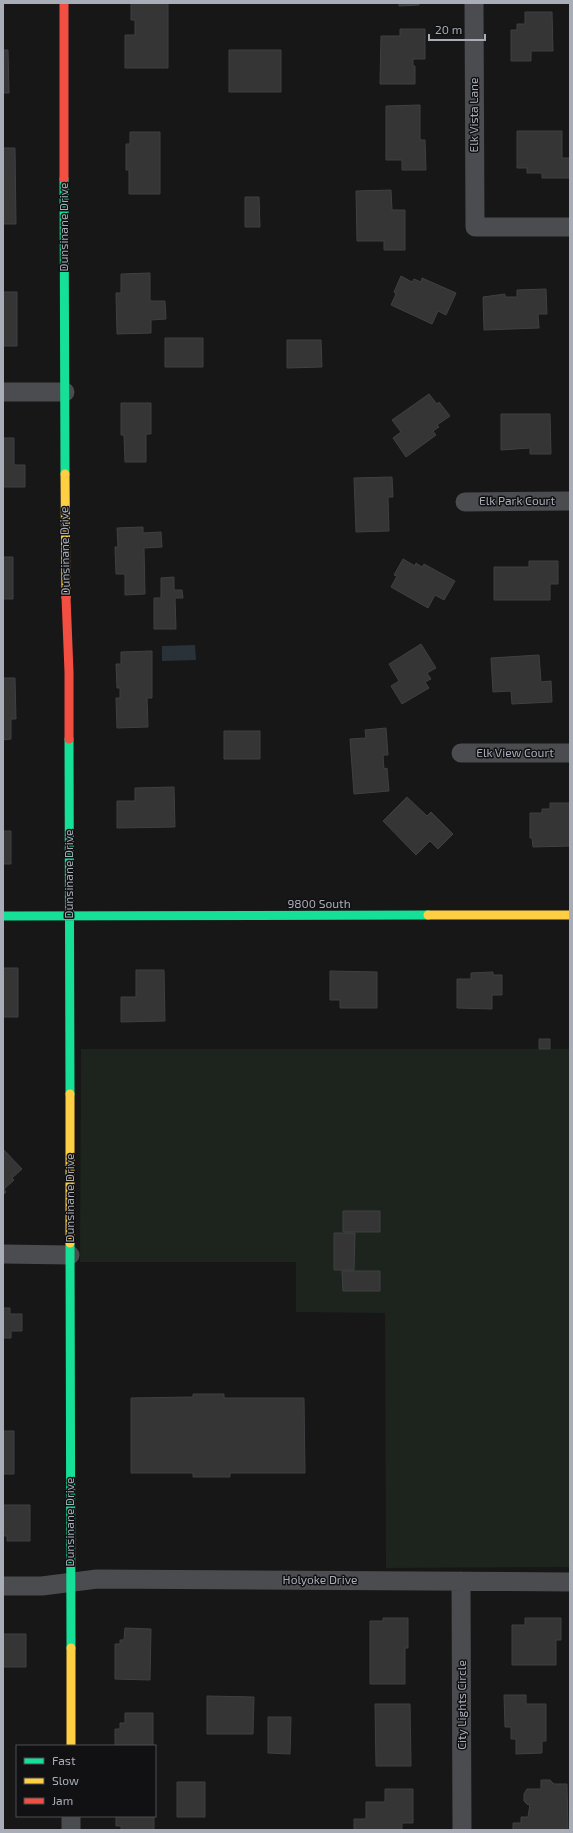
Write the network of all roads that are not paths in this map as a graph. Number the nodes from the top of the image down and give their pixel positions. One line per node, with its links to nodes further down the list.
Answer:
1 (64, 3): 5 (street, Dunsinane Drive)
2 (474, 3): 3 (street, Elk Vista Lane)
3 (570, 227)
4 (3, 392): 5 (street)
5 (64, 392): 12 (street, Dunsinane Drive)
6 (570, 501): 7 (street, Elk Park Court)
7 (465, 502)
8 (461, 753): 9 (street, Elk View Court)
9 (570, 753)
10 (570, 915): 12 (street, 9800 South)
11 (3, 916): 12 (street, 9800 South)
12 (69, 916): 14 (street, Dunsinane Drive)
13 (3, 1254): 14 (street)
14 (70, 1255): 16 (street, Dunsinane Drive)
15 (461, 1581): 16 (street, Holyoke Drive); 17 (street, Holyoke Drive); 22 (street, City Lights Circle)
16 (71, 1582): 18 (street, Holyoke Drive); 19 (street, Dunsinane Drive)
17 (570, 1582)
18 (3, 1586)
19 (71, 1745)
20 (71, 1817): 21 (street)
21 (71, 1830)
22 (462, 1830)

